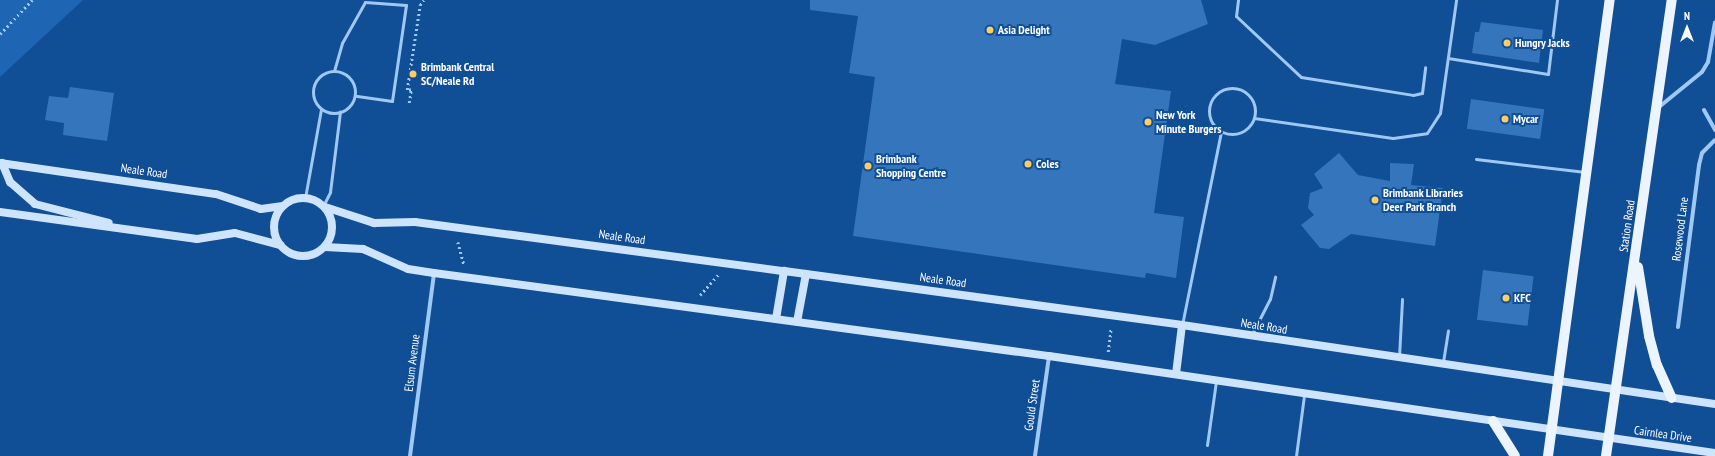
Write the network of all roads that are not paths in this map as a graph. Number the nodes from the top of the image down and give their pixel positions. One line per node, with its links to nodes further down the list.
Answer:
1 (1238, 0): 10 (lane)
2 (1456, 0): 9 (lane)
3 (1557, 0): 9 (lane)
4 (1602, 0): 8 (main road)
5 (1610, 0): 8 (main road)
6 (1672, 0): 13 (main road, Station Road)
7 (1715, 23): 13 (street)
8 (1607, 24): 23 (main road)
9 (1448, 58): 17 (lane)
10 (1425, 66)
11 (334, 71): 12 (lane); 12 (lane); 14 (lane)
12 (355, 96): 16 (lane)
13 (1657, 109): 31 (main road, Station Road)
14 (321, 110): 16 (lane); 24 (lane)
15 (1704, 110): 18 (street)
16 (340, 112): 26 (lane)
17 (1254, 118): 19 (lane); 19 (lane)
18 (1715, 130)
19 (1221, 132): 39 (lane)
20 (1715, 140): 40 (street, Rosewood Lane)
21 (1476, 159): 23 (lane)
22 (1, 163): 25 (street, Neale Road); 28 (street)
23 (1587, 172): 48 (main road)
24 (305, 198): 25 (street); 26 (street)
25 (283, 206): 29 (street)
26 (324, 207): 30 (street); 32 (street, Neale Road)
27 (0, 212): 28 (street)
28 (148, 233): 29 (street)
29 (280, 245): 30 (street)
30 (325, 247): 33 (street)
31 (1637, 249): 49 (main road, Station Road); 51 (main road)
32 (784, 271): 34 (street, Neale Road); 37 (street)
33 (434, 273): 37 (street); 58 (street, Elsum Avenue)
34 (806, 274): 38 (street); 39 (street, Neale Road)
35 (1274, 277): 42 (lane)
36 (1402, 299): 44 (lane)
37 (776, 319): 38 (street)
38 (797, 322): 43 (street)
39 (1182, 325): 42 (street, Neale Road); 46 (street)
40 (1678, 327)
41 (1448, 330): 45 (lane)
42 (1252, 336): 44 (street, Neale Road)
43 (1049, 356): 46 (street); 59 (street, Gould Street)
44 (1399, 358): 45 (street, Neale Road)
45 (1442, 365): 48 (street, Neale Road)
46 (1176, 374): 47 (street)
47 (1216, 380): 50 (street); 56 (lane)
48 (1558, 381): 49 (street, Neale Road); 54 (main road)
49 (1615, 389): 51 (street); 55 (main road, Station Road)
50 (1304, 393): 53 (street); 60 (lane)
51 (1672, 398): 52 (street)
52 (1715, 404)
53 (1493, 421): 54 (street); 61 (main road)
54 (1552, 429): 55 (street, Cairnlea Drive); 62 (main road)
55 (1609, 438): 57 (street, Cairnlea Drive); 63 (main road, Station Road)
56 (1207, 445)
57 (1715, 453)
58 (410, 456)
59 (1035, 456)
60 (1296, 456)
61 (1515, 456)
62 (1548, 456)
63 (1606, 456)

